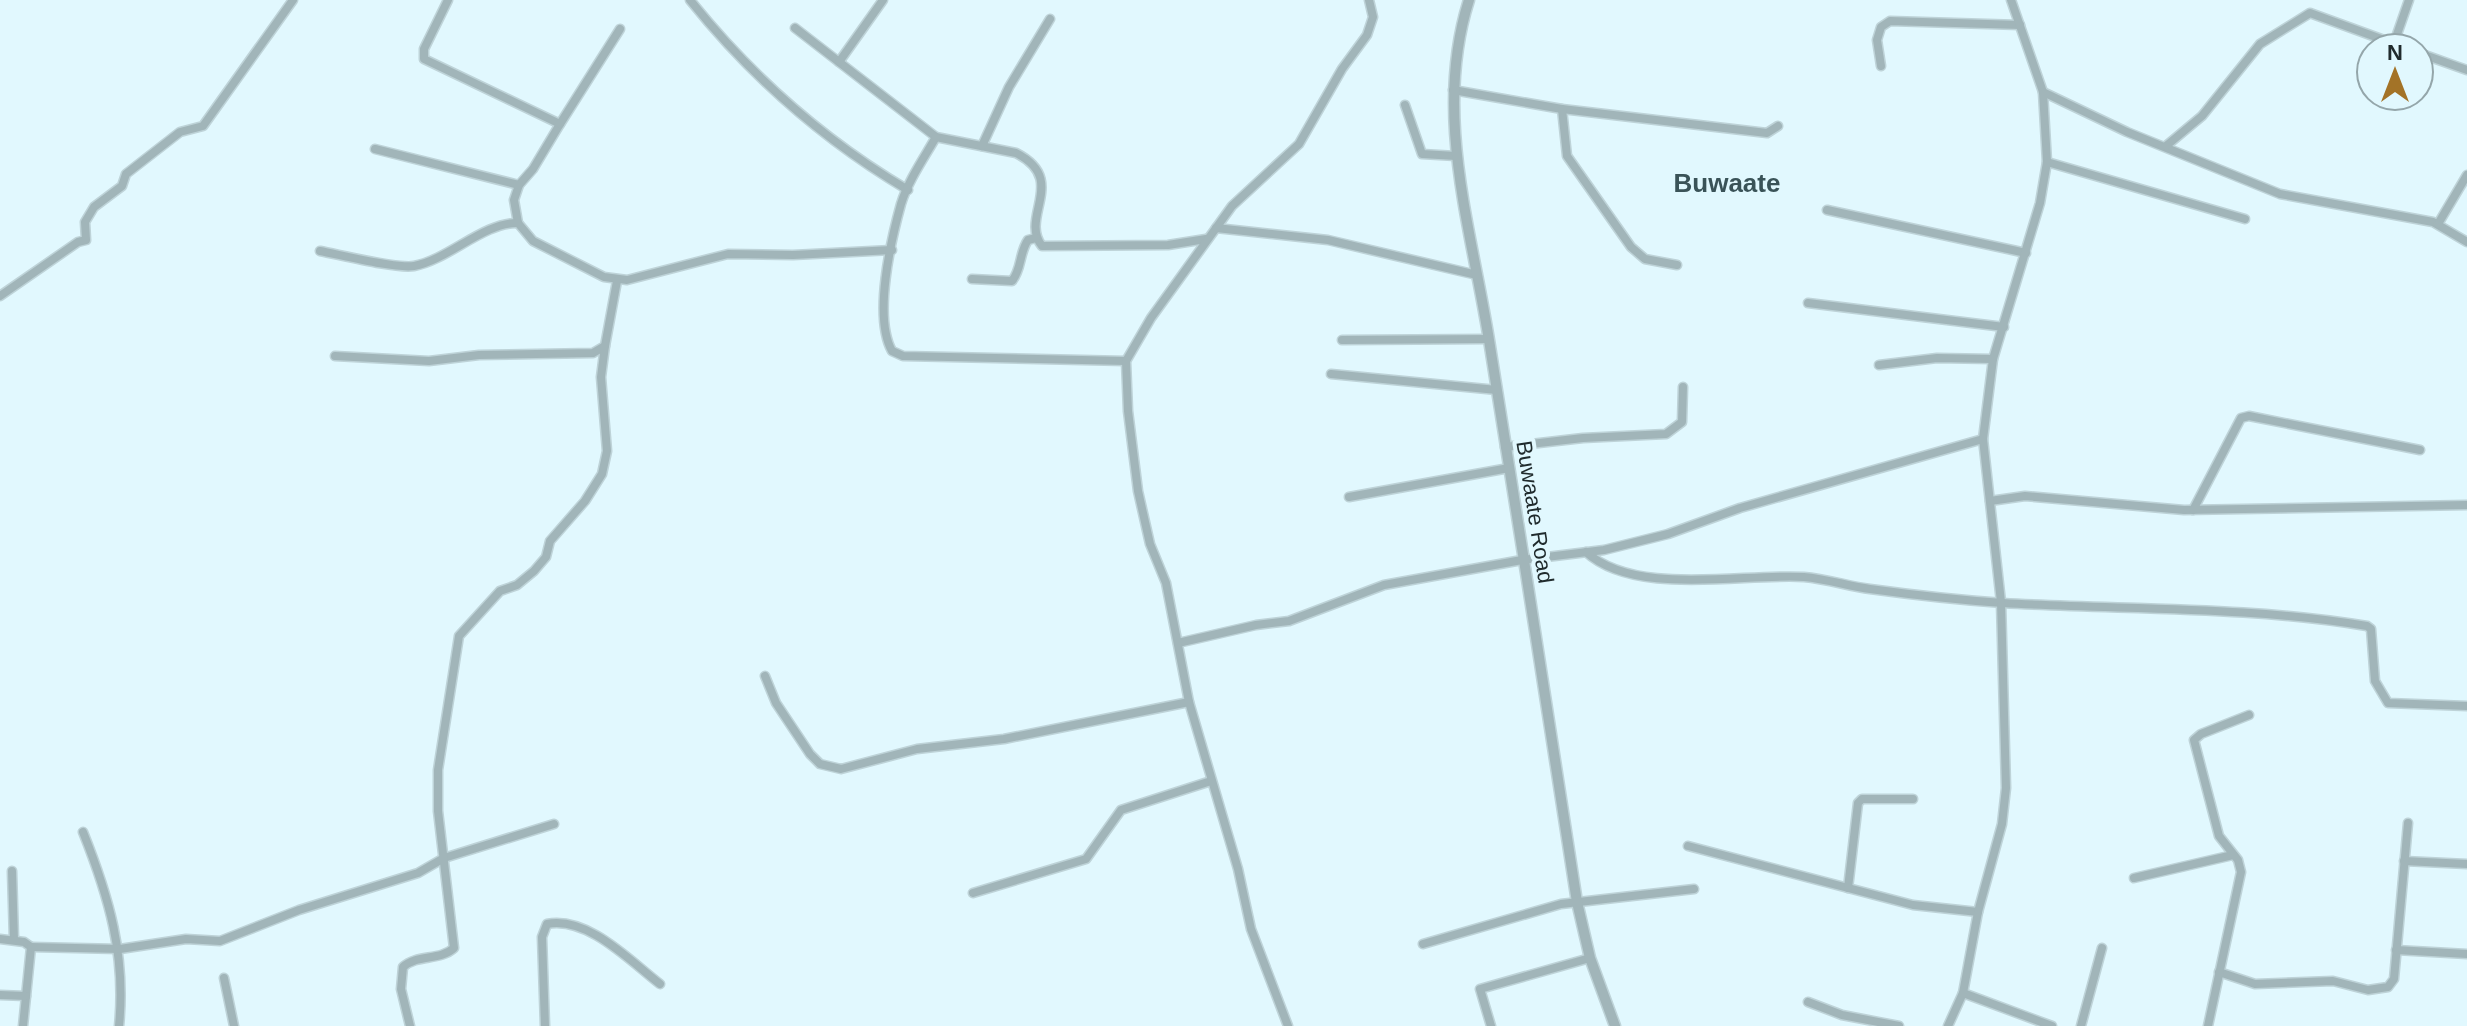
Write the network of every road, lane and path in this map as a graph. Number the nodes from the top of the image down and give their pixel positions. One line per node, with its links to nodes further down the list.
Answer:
1 (293, 0): 49 (street)
2 (448, 0): 23 (street)
3 (690, 0): 33 (street)
4 (883, 0): 16 (street)
5 (1369, 0): 38 (street)
6 (1469, 0): 19 (street, Buwaate Road)
7 (2011, 0): 10 (street)
8 (2409, 0): 14 (street)
9 (1050, 19): 26 (street)
10 (2020, 25): 17 (street); 20 (street)
11 (795, 28): 16 (street)
12 (620, 29): 23 (street)
13 (2363, 32): 27 (street)
14 (2398, 32)
15 (2435, 59): 18 (street)
16 (839, 62): 25 (street)
17 (1881, 66)
18 (2467, 70)
19 (1453, 90): 22 (street); 29 (street, Buwaate Road)
20 (2043, 92): 27 (street); 30 (street)
21 (1405, 105): 29 (street)
22 (1562, 109): 24 (street); 45 (street)
23 (560, 124): 32 (street)
24 (1778, 126)
25 (936, 137): 26 (street); 33 (street)
26 (982, 146): 39 (street)
27 (2166, 146): 37 (street)
28 (375, 149): 32 (street)
29 (1456, 156): 46 (street, Buwaate Road)
30 (2047, 162): 35 (street); 44 (street)
31 (2467, 175): 37 (street)
32 (519, 185): 36 (street)
33 (908, 190): 42 (street)
34 (1827, 210): 44 (street)
35 (2245, 219)
36 (518, 223): 43 (street); 48 (street)
37 (2438, 224): 41 (street)
38 (1216, 228): 40 (street); 46 (street)
39 (1036, 238): 40 (street); 47 (street)
40 (1206, 239): 57 (street)
41 (2467, 242)
42 (892, 250): 48 (street); 57 (street)
43 (320, 251)
44 (2026, 253): 51 (street)
45 (1677, 265)
46 (1477, 275): 52 (street, Buwaate Road)
47 (972, 279)
48 (617, 281): 54 (street)
49 (0, 296)
50 (1808, 303): 51 (street)
51 (2004, 327): 56 (street)
52 (1489, 339): 53 (street); 61 (street, Buwaate Road)
53 (1342, 340)
54 (605, 346): 55 (street); 85 (street)
55 (335, 356)
56 (1993, 359): 58 (street); 62 (street)
57 (1126, 361): 73 (street)
58 (1879, 365)
59 (1331, 374): 61 (street)
60 (1683, 387): 63 (street)
61 (1497, 390): 63 (street, Buwaate Road)
62 (1983, 439): 67 (street); 70 (street)
63 (1505, 447): 65 (street, Buwaate Road)
64 (2420, 450): 69 (street)
65 (1509, 468): 66 (street); 71 (street, Buwaate Road)
66 (1349, 497)
67 (1990, 501): 69 (street); 72 (street)
68 (2467, 505): 69 (street)
69 (2193, 510)
70 (1586, 552): 71 (street); 72 (street)
71 (1522, 560): 73 (street); 93 (street, Buwaate Road)
72 (2001, 602): 76 (street); 94 (street)
73 (1178, 643): 75 (street)
74 (765, 676): 75 (street)
75 (1189, 702): 78 (street)
76 (2467, 706)
77 (2249, 715): 84 (street)
78 (1211, 781): 92 (street); 117 (street)
79 (1913, 799): 90 (street)
80 (2408, 823): 86 (street)
81 (554, 824): 85 (street)
82 (83, 832): 100 (street)
83 (1688, 846): 90 (street)
84 (2233, 855): 89 (street); 104 (street)
85 (444, 858): 100 (street); 115 (street)
86 (2404, 861): 87 (street); 101 (street)
87 (2467, 864)
88 (12, 871): 96 (street)
89 (2134, 878)
90 (1848, 888): 94 (street)
91 (1694, 889): 93 (street)
92 (973, 893)
93 (1577, 902): 97 (street); 103 (street, Buwaate Road)
94 (1978, 912): 107 (street)
95 (0, 939): 96 (street)
96 (14, 940): 98 (street)
97 (1423, 944)
98 (31, 947): 100 (street); 109 (street)
99 (2102, 948): 123 (street)
100 (120, 949): 113 (street)
101 (2396, 950): 102 (street); 104 (street)
102 (2467, 954)
103 (1590, 958): 118 (street); 119 (street, Buwaate Road)
104 (2219, 972): 124 (street)
105 (224, 978): 114 (street)
106 (660, 984): 116 (street)
107 (1963, 993): 111 (street); 121 (street)
108 (0, 995): 109 (street)
109 (26, 996): 112 (street)
110 (1808, 1002): 120 (street)
111 (2039, 1024): 122 (street)
112 (23, 1026)
113 (119, 1026)
114 (234, 1026)
115 (410, 1026)
116 (545, 1026)
117 (1288, 1026)
118 (1491, 1026)
119 (1615, 1026)
120 (1899, 1026)
121 (1948, 1026)
122 (2052, 1026)
123 (2081, 1026)
124 (2208, 1026)

